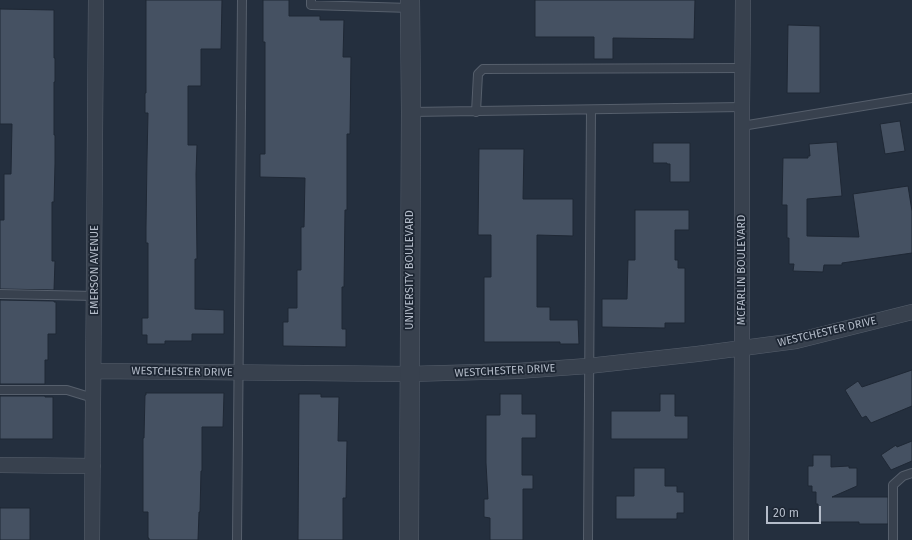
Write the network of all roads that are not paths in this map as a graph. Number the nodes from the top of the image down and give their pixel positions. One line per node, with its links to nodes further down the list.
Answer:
1 (96, 0): 14 (street, EMERSON AVENUE)
2 (242, 0): 19 (lane)
3 (311, 0): 5 (lane)
4 (743, 0): 6 (street, MCFARLIN BOULEVARD)
5 (410, 4): 10 (street, UNIVERSITY BOULEVARD)
6 (742, 68): 8 (street, MCFARLIN BOULEVARD); 11 (lane)
7 (912, 98): 12 (lane)
8 (742, 107): 9 (lane); 12 (street, MCFARLIN BOULEVARD)
9 (591, 110): 11 (lane); 17 (lane)
10 (411, 112): 11 (lane); 20 (street, UNIVERSITY BOULEVARD)
11 (476, 112)
12 (742, 126): 16 (street, MCFARLIN BOULEVARD)
13 (0, 294): 14 (lane)
14 (94, 296): 18 (street, EMERSON AVENUE)
15 (912, 312): 16 (street, WESTCHESTER DRIVE)
16 (742, 349): 17 (street, WESTCHESTER DRIVE); 30 (street, MCFARLIN BOULEVARD)
17 (588, 366): 20 (street, WESTCHESTER DRIVE); 29 (lane)
18 (94, 371): 19 (street, WESTCHESTER DRIVE); 22 (street, EMERSON AVENUE)
19 (238, 373): 20 (street, WESTCHESTER DRIVE); 27 (lane)
20 (409, 374): 28 (street, UNIVERSITY BOULEVARD)
21 (0, 390): 22 (lane)
22 (93, 398): 24 (street, EMERSON AVENUE)
23 (0, 465): 24 (street)
24 (93, 466): 26 (street, EMERSON AVENUE)
25 (912, 474): 31 (lane)
26 (92, 540)
27 (238, 540)
28 (409, 540)
29 (588, 540)
30 (741, 540)
31 (893, 540)

